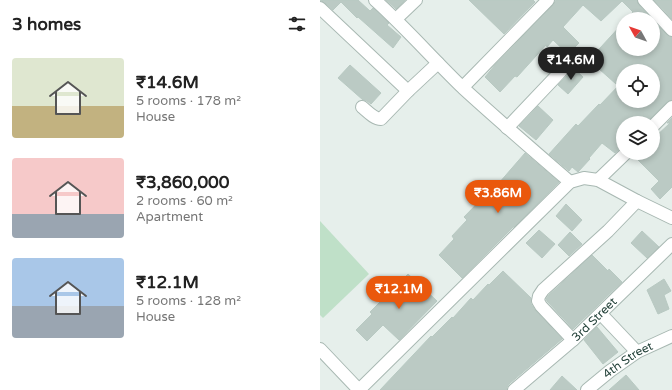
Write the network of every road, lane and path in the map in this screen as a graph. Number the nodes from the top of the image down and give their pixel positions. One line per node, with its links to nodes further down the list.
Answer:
1 (375, 0): 6 (street)
2 (416, 0): 6 (street)
3 (548, 0): 10 (street)
4 (644, 0): 7 (street)
5 (320, 8): 11 (street)
6 (396, 19): 8 (street)
7 (672, 30)
8 (438, 63): 10 (street); 11 (street)
9 (564, 68): 15 (street)
10 (463, 87): 15 (street)
11 (408, 91): 12 (street)
12 (362, 107)
13 (672, 107): 14 (street)
14 (660, 119)
15 (507, 128): 18 (street)
16 (619, 160): 17 (street)
17 (598, 180): 18 (street); 19 (street)
18 (570, 182): 27 (street)
19 (637, 201): 20 (street); 24 (street)
20 (672, 218)
21 (672, 244): 22 (street, 3rd Street)
22 (601, 314): 24 (street, 3rd Street); 26 (street)
23 (672, 336): 26 (street, 4th Street)
24 (573, 340): 28 (street, 3rd Street)
25 (320, 349): 27 (street)
26 (638, 352): 29 (street, 4th Street)
27 (359, 390)
28 (514, 390)
29 (587, 390)

